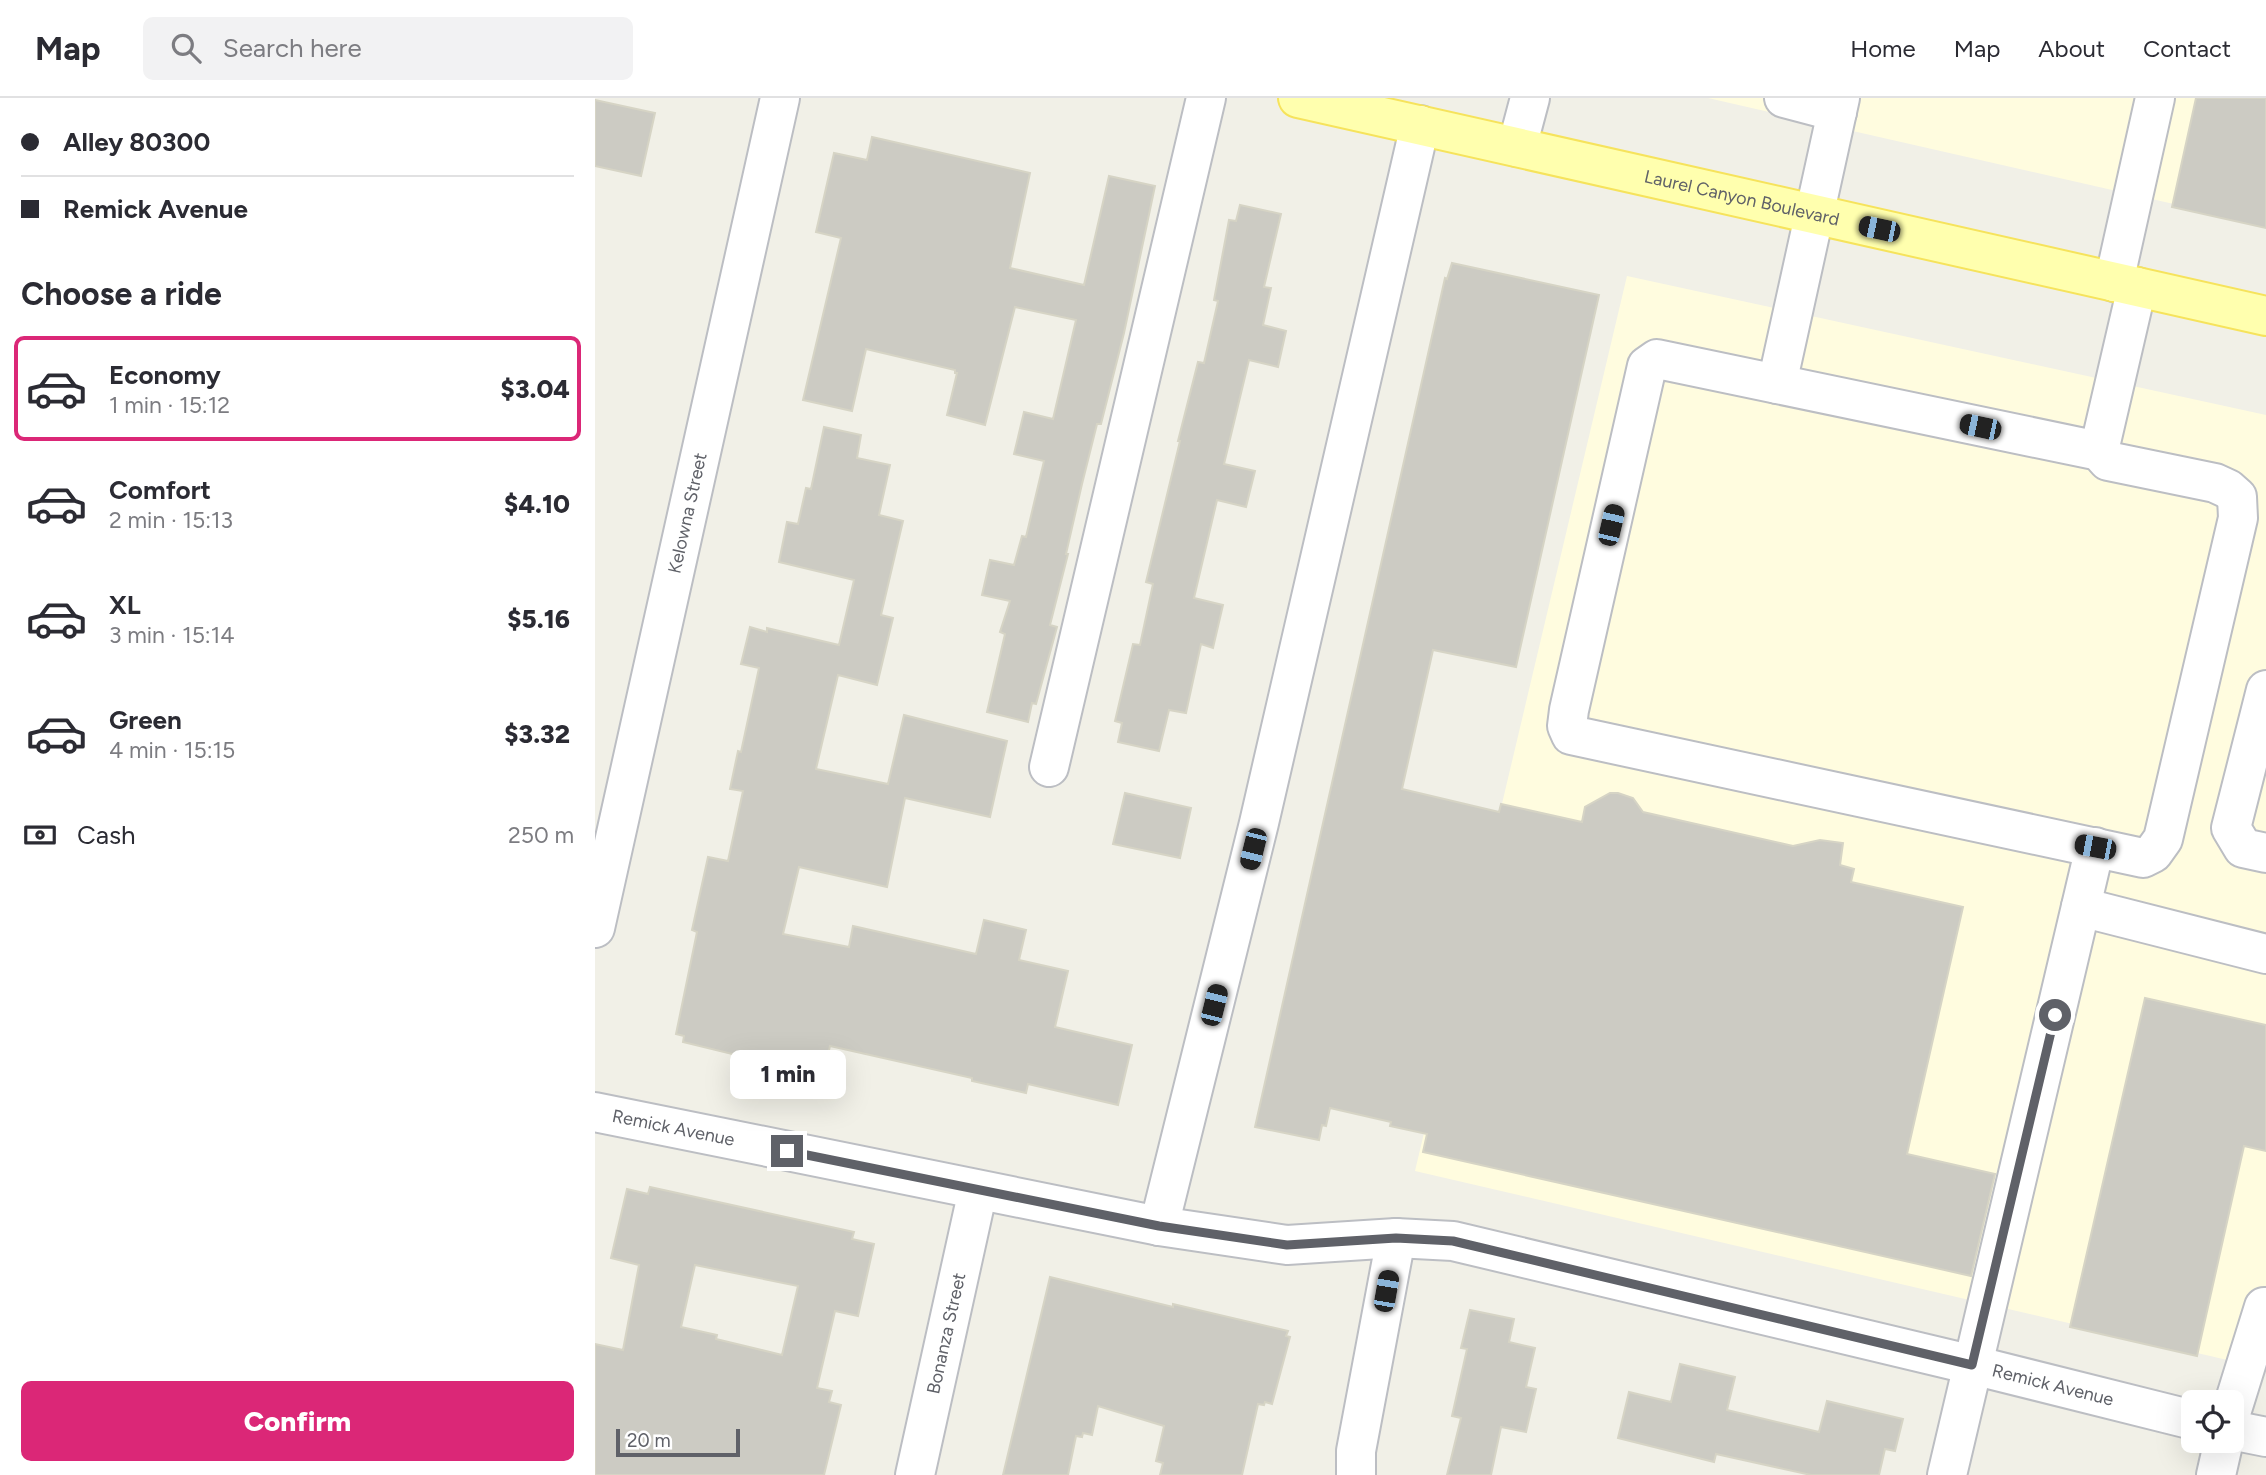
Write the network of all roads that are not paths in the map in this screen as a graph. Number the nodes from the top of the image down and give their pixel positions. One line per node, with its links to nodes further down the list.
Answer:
1 (780, 98): 20 (street, Kelowna Street)
2 (1206, 98): 16 (street)
3 (1298, 98): 8 (main road, Laurel Canyon Boulevard)
4 (1530, 98): 9 (street)
5 (1784, 98): 7 (street)
6 (2155, 98): 11 (street)
7 (1838, 105): 10 (street)
8 (1420, 125): 9 (main road, Laurel Canyon Boulevard); 24 (street)
9 (1517, 147): 10 (main road, Laurel Canyon Boulevard)
10 (1814, 214): 11 (main road, Laurel Canyon Boulevard); 13 (street)
11 (2126, 284): 12 (main road, Laurel Canyon Boulevard); 14 (street)
12 (2266, 316)
13 (1777, 384): 14 (street); 17 (street)
14 (2099, 451): 17 (street)
15 (2266, 690): 18 (street)
16 (1049, 767)
17 (2095, 847): 19 (street)
18 (2266, 853)
19 (2081, 907): 21 (street); 27 (street)
20 (595, 928)
21 (2266, 954)
22 (595, 1112): 23 (street, Remick Avenue)
23 (978, 1190): 24 (street, Remick Avenue); 33 (street, Bonanza Street)
24 (1159, 1226): 25 (street, Remick Avenue)
25 (1396, 1238): 27 (street, Remick Avenue); 34 (street)
26 (2265, 1304): 28 (street)
27 (1972, 1365): 29 (street, Remick Avenue); 35 (street)
28 (2238, 1390)
29 (2181, 1417)
30 (2244, 1433): 31 (street)
31 (2266, 1437)
32 (2221, 1453): 36 (street)
33 (915, 1475)
34 (1356, 1475)
35 (1947, 1475)
36 (2216, 1475)

